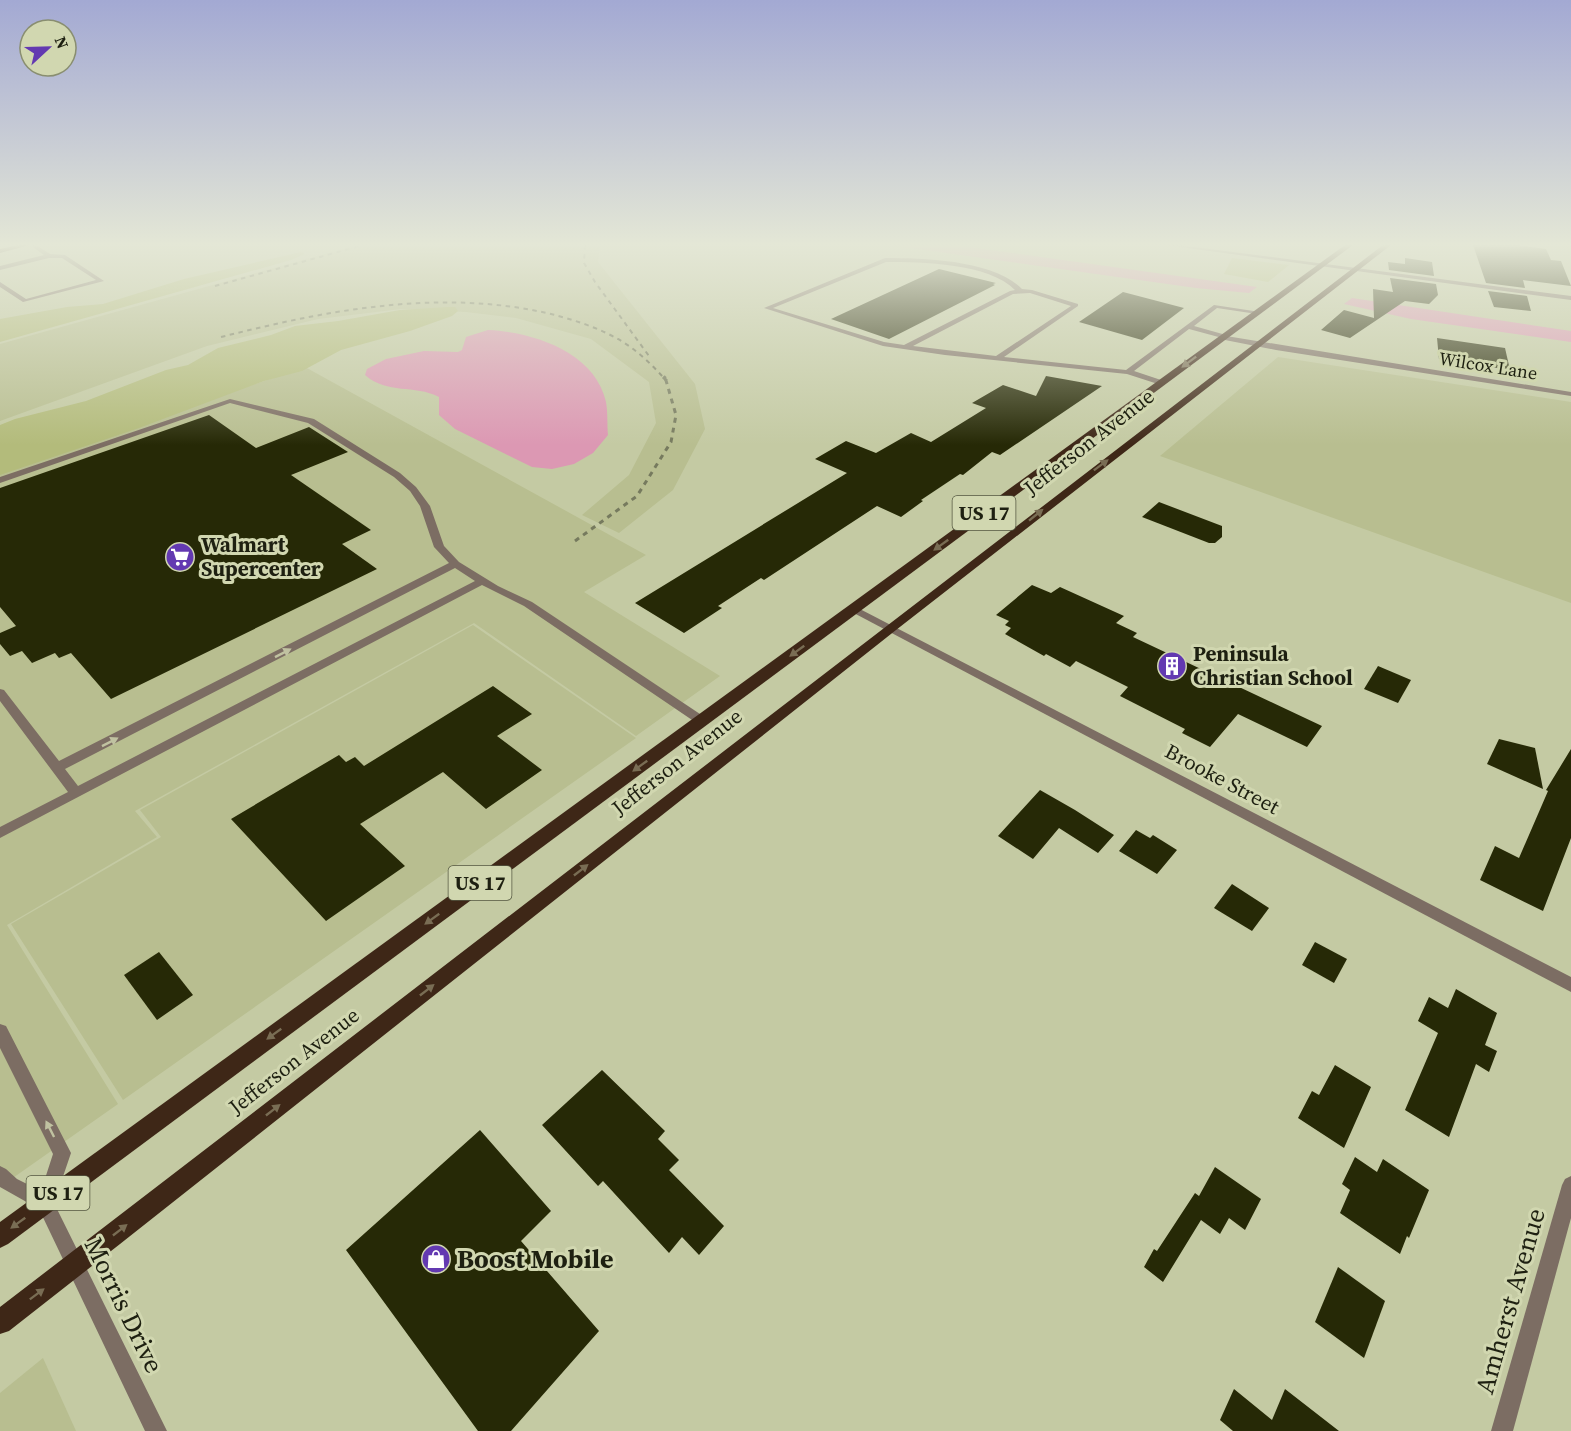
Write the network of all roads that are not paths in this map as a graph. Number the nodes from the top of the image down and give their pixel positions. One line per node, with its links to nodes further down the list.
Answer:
1 (779, 312): 10 (street)
2 (974, 312): 10 (street)
3 (1066, 312): 11 (street)
4 (1209, 312): 7 (street)
5 (1257, 312): 8 (main road, Jefferson Avenue / US 17)
6 (1303, 312): 9 (main road, Jefferson Avenue / US 17)
7 (1189, 327): 8 (street, Wilcox Lane); 12 (street)
8 (1223, 337): 9 (street, Wilcox Lane); 13 (main road, Jefferson Avenue / US 17, one-way to 13)
9 (1260, 345): 14 (street, Wilcox Lane); 19 (main road, Jefferson Avenue / US 17, one-way to 9)
10 (906, 347): 11 (street)
11 (998, 358): 12 (street)
12 (1128, 372): 13 (street)
13 (1161, 383): 18 (main road, Jefferson Avenue / US 17, one-way to 18)
14 (1571, 394)
15 (0, 480): 16 (street)
16 (455, 564): 17 (street); 22 (street, one-way to 16)
17 (482, 581): 21 (street); 23 (street)
18 (854, 609): 19 (street, Brooke Street); 21 (main road, Jefferson Avenue / US 17, one-way to 21)
19 (890, 628): 25 (street, Brooke Street); 31 (main road, Jefferson Avenue / US 17, one-way to 19)
20 (0, 693): 22 (street)
21 (702, 721): 29 (main road, Jefferson Avenue / US 17, one-way to 29)
22 (57, 768): 23 (street)
23 (76, 793): 24 (street)
24 (0, 833)
25 (1571, 985)
26 (0, 1031): 29 (street, one-way to 26)
27 (0, 1175): 29 (street)
28 (1571, 1185): 34 (street, Amherst Avenue)
29 (45, 1203): 30 (main road, Jefferson Avenue / US 17, one-way to 30); 31 (street, Morris Drive)
30 (0, 1236)
31 (74, 1266): 32 (main road, Jefferson Avenue / US 17, one-way to 31); 33 (street, Morris Drive)
32 (0, 1322)
33 (150, 1428)
34 (1502, 1431)

